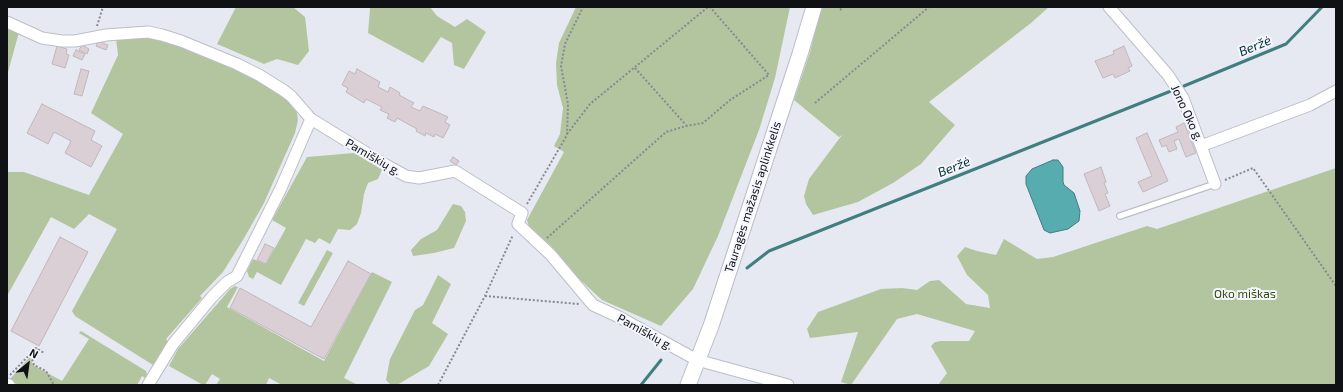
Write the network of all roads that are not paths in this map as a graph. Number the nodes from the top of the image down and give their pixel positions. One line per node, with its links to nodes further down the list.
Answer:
1 (814, 7): 9 (main road, Tauragės mažasis aplinkkelis)
2 (1109, 7): 6 (street, Jono Oko g.)
3 (7, 22): 5 (street, Pamiškių g.)
4 (1336, 91): 6 (street, Jono Oko g.)
5 (311, 119): 9 (street, Pamiškių g.); 10 (street)
6 (1201, 146): 7 (street)
7 (1215, 184): 8 (lane)
8 (1120, 216)
9 (697, 360): 11 (main road, Tauragės mažasis aplinkkelis); 12 (street, Pamiškių g.)
10 (148, 385)
11 (688, 385)
12 (788, 385)

